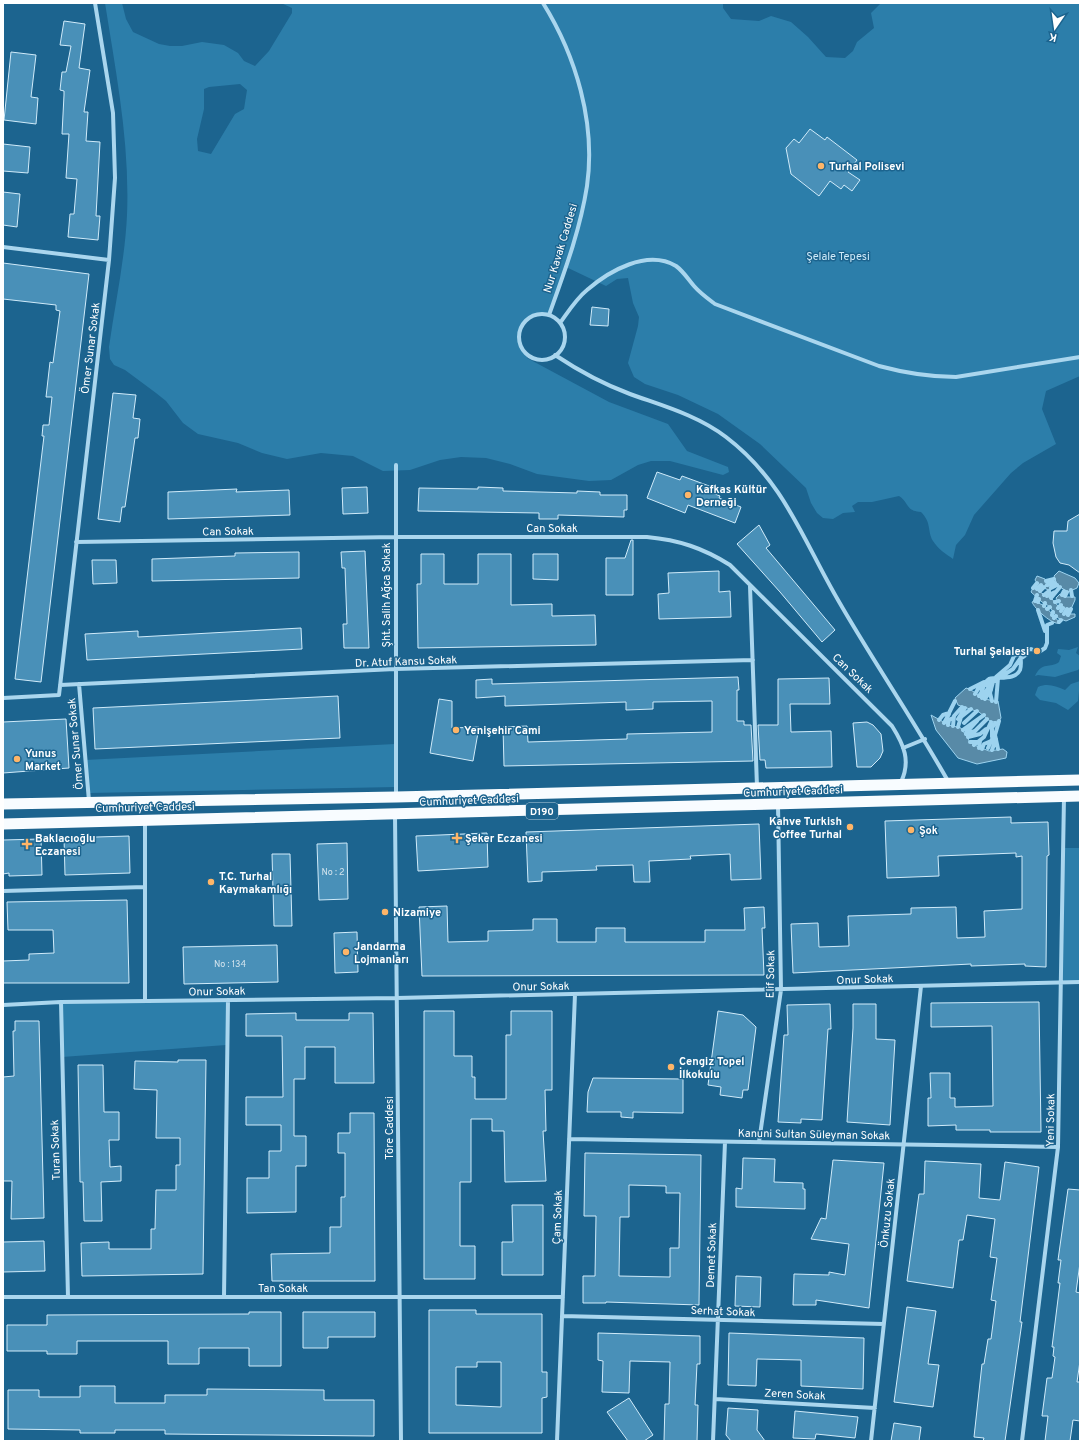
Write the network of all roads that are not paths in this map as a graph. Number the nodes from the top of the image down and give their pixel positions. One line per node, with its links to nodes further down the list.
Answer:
1 (95, 3): 4 (street, Ömer Sunar Sokak)
2 (543, 3): 5 (street, Nur Kavak Caddesi)
3 (3, 247): 4 (street)
4 (109, 260): 11 (street, Ömer Sunar Sokak)
5 (549, 315): 6 (street); 7 (street)
6 (560, 323): 7 (street); 8 (street)
7 (555, 355): 18 (street)
8 (1080, 356)
9 (396, 465): 10 (street, Şht. Salih Ağca Sokak)
10 (395, 537): 11 (street, Can Sokak); 12 (street, Can Sokak); 14 (street, Şht. Salih Ağca Sokak)
11 (76, 542): 16 (street, Ömer Sunar Sokak)
12 (750, 586): 13 (street); 19 (street, Can Sokak)
13 (753, 660): 14 (street, Dr. Atuf Kansu Sokak); 23 (street)
14 (395, 669): 15 (street, Dr. Atuf Kansu Sokak); 25 (street, Şht. Salih Ağca Sokak)
15 (79, 684): 16 (street, Dr. Atuf Kansu Sokak); 29 (street, Ömer Sunar Sokak)
16 (60, 685): 17 (street, Ömer Sunar Sokak)
17 (3, 698)
18 (925, 739): 19 (street); 21 (street)
19 (903, 748): 22 (street, Can Sokak)
20 (1080, 780): 21 (highway, Cumhuriyet Caddesi / D190)
21 (949, 783): 22 (highway, Cumhuriyet Caddesi / D190); 27 (highway)
22 (900, 784): 23 (highway, Cumhuriyet Caddesi / D190); 28 (highway)
23 (757, 788): 25 (highway, Cumhuriyet Caddesi / D190)
24 (1080, 796): 26 (highway, Cumhuriyet Caddesi / D190)
25 (396, 797): 29 (highway, Cumhuriyet Caddesi / D190)
26 (1064, 797): 27 (highway, Cumhuriyet Caddesi / D190); 38 (street, Yeni Sokak)
27 (951, 800): 28 (highway, Cumhuriyet Caddesi / D190)
28 (902, 801): 31 (highway, Cumhuriyet Caddesi / D190)
29 (90, 803): 30 (highway, Cumhuriyet Caddesi / D190)
30 (3, 804)
31 (778, 804): 32 (highway, Cumhuriyet Caddesi / D190); 40 (street, Elif Sokak)
32 (395, 815): 33 (highway, Cumhuriyet Caddesi / D190); 42 (street, Töre Caddesi)
33 (145, 819): 34 (highway, Cumhuriyet Caddesi / D190); 35 (street)
34 (3, 824)
35 (145, 888): 36 (street); 44 (street)
36 (3, 891)
37 (1080, 982): 38 (street, Onur Sokak)
38 (1061, 983): 39 (street, Onur Sokak); 51 (street, Yeni Sokak)
39 (921, 986): 40 (street, Onur Sokak); 50 (street, Önkuzu Sokak)
40 (781, 990): 41 (street, Onur Sokak); 49 (street, Elif Sokak)
41 (575, 994): 42 (street, Onur Sokak); 47 (street, Çam Sokak)
42 (397, 998): 43 (street, Onur Sokak); 55 (street, Töre Caddesi)
43 (228, 1000): 44 (street, Onur Sokak); 54 (street)
44 (145, 1001): 45 (street, Onur Sokak)
45 (61, 1002): 46 (street, Onur Sokak); 53 (street, Turan Sokak)
46 (3, 1005)
47 (569, 1139): 48 (street, Kanuni Sultan Süleyman Sokak); 56 (street, Çam Sokak)
48 (725, 1142): 49 (street, Kanuni Sultan Süleyman Sokak); 58 (street, Demet Sokak)
49 (759, 1142): 50 (street, Kanuni Sultan Süleyman Sokak)
50 (904, 1145): 51 (street, Kanuni Sultan Süleyman Sokak); 59 (street, Önkuzu Sokak)
51 (1058, 1147): 66 (street, Yeni Sokak)
52 (3, 1297): 53 (street, Tan Sokak)
53 (68, 1297): 54 (street, Tan Sokak)
54 (224, 1297): 55 (street, Tan Sokak)
55 (399, 1297): 56 (street, Tan Sokak); 62 (street, Töre Caddesi)
56 (563, 1297): 57 (street, Çam Sokak)
57 (562, 1316): 58 (street, Serhat Sokak); 63 (street, Çam Sokak)
58 (718, 1320): 59 (street, Serhat Sokak); 60 (street, Demet Sokak)
59 (884, 1324): 61 (street, Önkuzu Sokak)
60 (715, 1399): 61 (street, Zeren Sokak); 64 (street, Demet Sokak)
61 (875, 1408): 65 (street, Önkuzu Sokak)
62 (401, 1441)
63 (557, 1441)
64 (713, 1441)
65 (872, 1441)
66 (1022, 1441)

